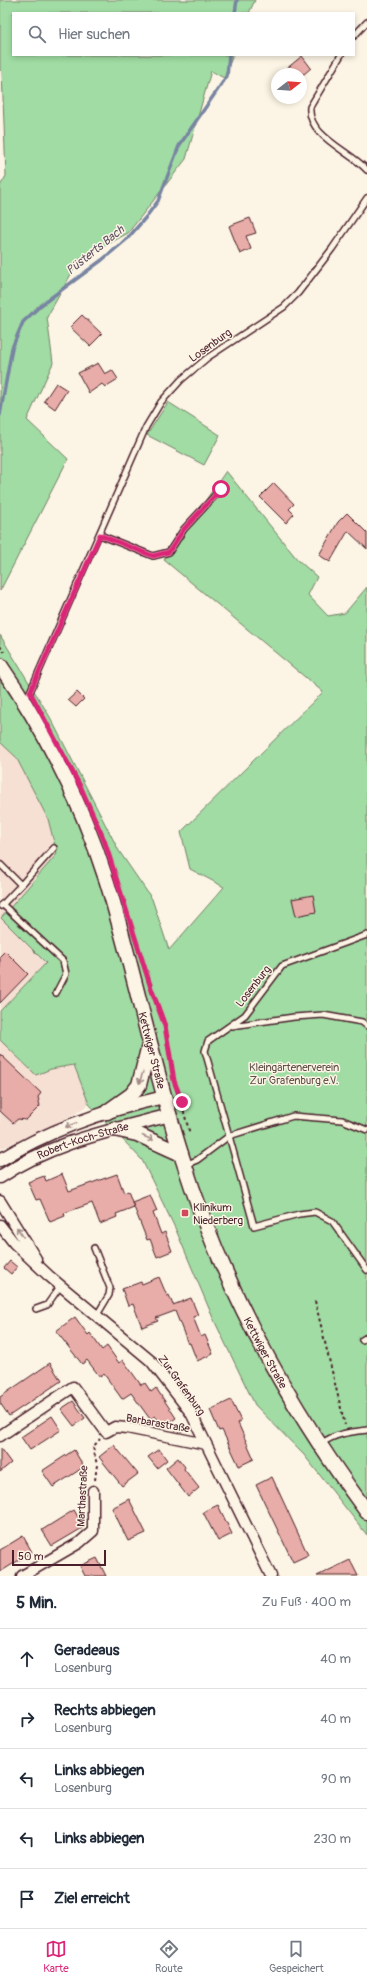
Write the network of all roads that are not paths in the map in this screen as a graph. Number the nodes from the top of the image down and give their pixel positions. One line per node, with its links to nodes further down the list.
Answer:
1 (367, 22): 2 (lane)
2 (355, 35)
3 (340, 56): 4 (lane)
4 (367, 170)
5 (367, 198): 7 (lane, Losenburg)
6 (221, 489): 7 (lane)
7 (100, 535): 9 (lane, Losenburg)
8 (4, 661): 9 (main road, Kettwiger Straße)
9 (24, 702): 19 (main road, Kettwiger Straße)
10 (54, 848): 12 (lane)
11 (1, 865): 12 (lane)
12 (21, 885): 14 (lane)
13 (0, 896): 14 (lane)
14 (2, 904): 16 (lane)
15 (367, 935): 17 (lane, Losenburg)
16 (56, 993)
17 (231, 1026): 18 (lane); 25 (lane, Losenburg)
18 (367, 1026)
19 (150, 1040): 20 (main road, Kettwiger Straße); 21 (main road, one-way to 21)
20 (164, 1097): 21 (street, Robert-Koch-Straße); 22 (main road, Kettwiger Straße)
21 (107, 1112): 26 (street, Robert-Koch-Straße, one-way to 26)
22 (170, 1115): 23 (street, Robert-Koch-Straße); 27 (main road, Kettwiger Straße)
23 (114, 1129): 27 (main road, one-way to 27); 28 (street, Robert-Koch-Straße)
24 (367, 1130): 25 (lane)
25 (229, 1136): 27 (lane); 33 (lane, Losenburg)
26 (0, 1160)
27 (188, 1160): 42 (main road, Kettwiger Straße)
28 (0, 1177)
29 (0, 1201): 32 (street, Zur Grafenburg, one-way to 29)
30 (0, 1225): 32 (street, Zur Grafenburg)
31 (94, 1248): 36 (lane)
32 (39, 1265): 34 (street, Zur Grafenburg)
33 (367, 1270)
34 (61, 1286): 35 (lane); 36 (street, Zur Grafenburg)
35 (36, 1309)
36 (97, 1315): 41 (street, Zur Grafenburg)
37 (367, 1337): 38 (lane)
38 (362, 1340)
39 (367, 1430): 42 (lane)
40 (0, 1436): 41 (street, Barbarastraße)
41 (206, 1444): 46 (street, Zur Grafenburg)
42 (319, 1445): 44 (main road, Kettwiger Straße)
43 (93, 1491): 45 (street, Marthastraße)
44 (367, 1512)
45 (22, 1576)
46 (271, 1576)

